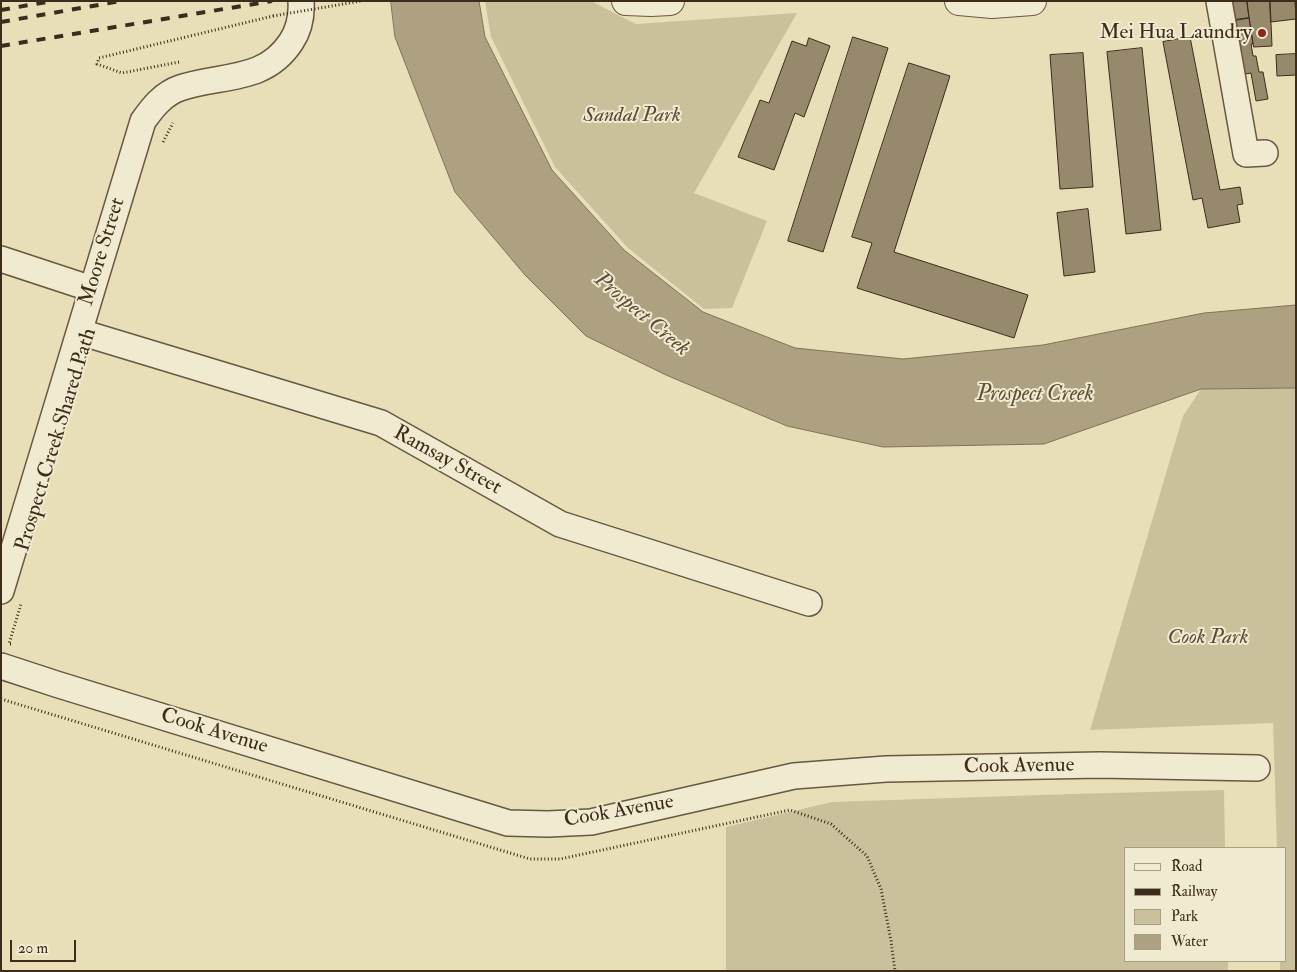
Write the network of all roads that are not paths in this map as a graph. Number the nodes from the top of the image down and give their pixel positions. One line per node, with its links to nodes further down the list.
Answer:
1 (300, 1): 9 (street, Moore Street)
2 (626, 1): 3 (street)
3 (670, 1)
4 (959, 1): 5 (street)
5 (1032, 1)
6 (1219, 1): 7 (street)
7 (1265, 153)
8 (1, 259): 9 (street)
9 (92, 289): 10 (street, Moore Street)
10 (80, 332): 11 (street, Moore Street); 12 (street, Ramsay Street)
11 (12, 593)
12 (809, 603)
13 (5, 655): 14 (street, Cook Avenue)
14 (1257, 768)

